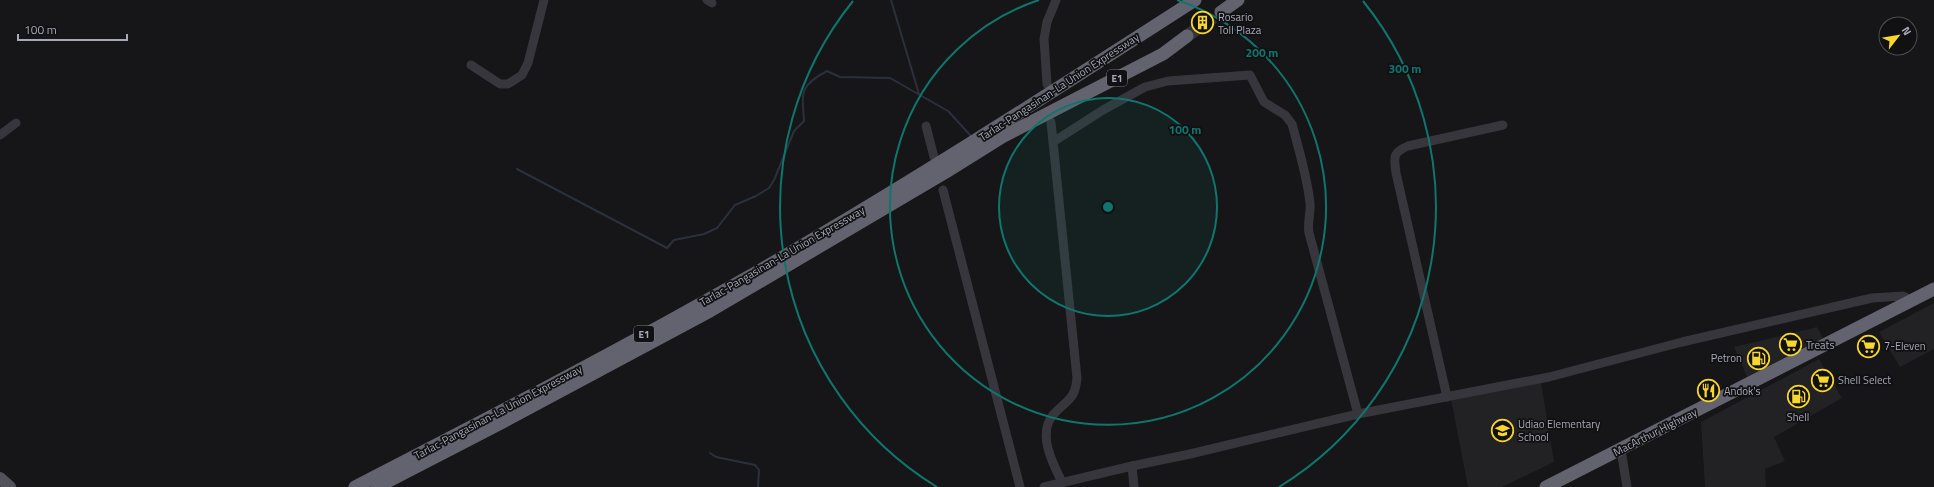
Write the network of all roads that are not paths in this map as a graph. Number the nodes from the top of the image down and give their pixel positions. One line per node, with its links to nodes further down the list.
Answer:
1 (544, 0): 7 (street)
2 (1056, 0): 8 (street)
3 (1195, 0): 26 (highway, Tarlac-Pangasinan-La Union Expressway / E1)
4 (1238, 0): 5 (highway)
5 (1221, 12)
6 (1187, 36): 27 (highway, Tarlac-Pangasinan-La Union Expressway / E1)
7 (471, 66)
8 (1047, 84)
9 (1051, 122): 14 (street)
10 (16, 123): 13 (street)
11 (1503, 125): 19 (street)
12 (926, 126): 15 (street)
13 (0, 136)
14 (1053, 142): 20 (street); 24 (street)
15 (934, 158)
16 (943, 190): 28 (street)
17 (1934, 289): 18 (highway, MacArthur Highway)
18 (1912, 300): 19 (street); 21 (highway, MacArthur Highway)
19 (1448, 397): 20 (street)
20 (1358, 414): 22 (street)
21 (1621, 450): 31 (highway, MacArthur Highway); 32 (street)
22 (1132, 466): 24 (street); 30 (street)
23 (0, 478): 25 (main road)
24 (1062, 482): 29 (street)
25 (10, 487)
26 (355, 487)
27 (377, 487)
28 (1020, 487)
29 (1044, 487)
30 (1134, 487)
31 (1546, 487)
32 (1627, 487)

